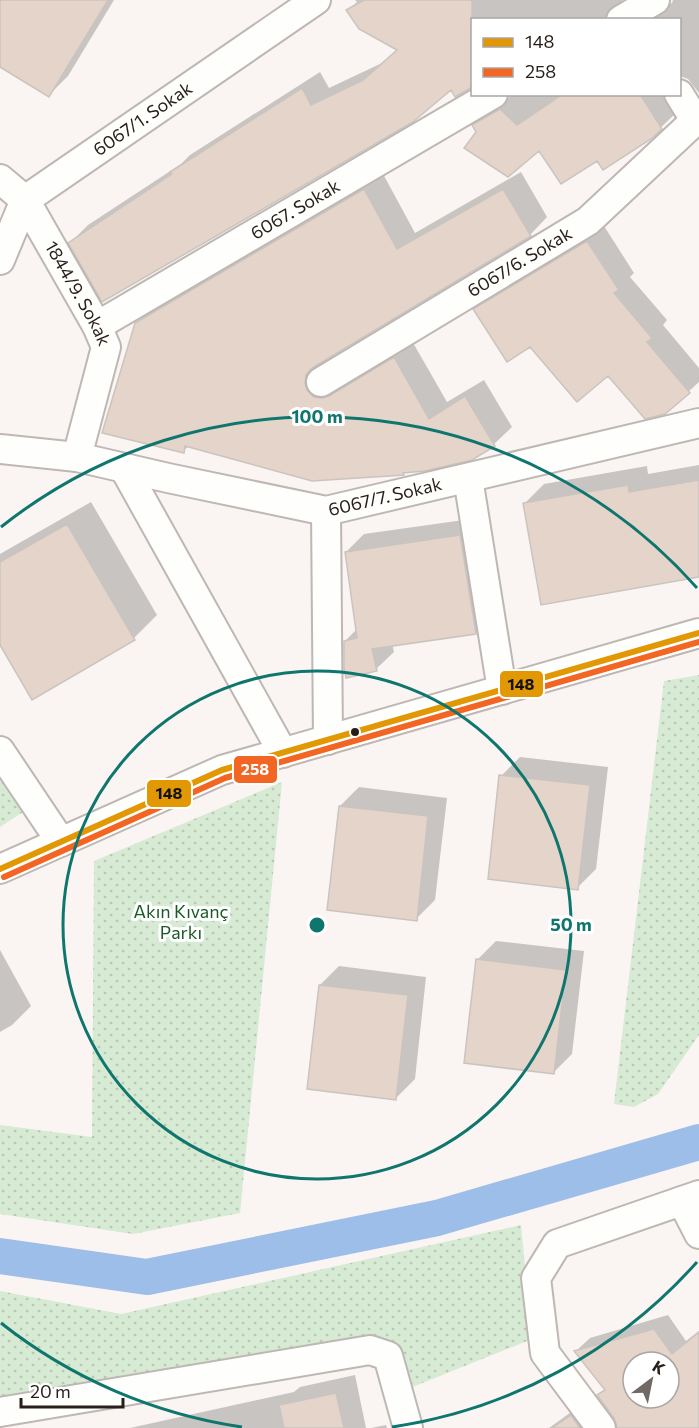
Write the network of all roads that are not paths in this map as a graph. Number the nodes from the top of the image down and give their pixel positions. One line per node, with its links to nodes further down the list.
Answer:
1 (655, 0): 3 (street)
2 (304, 3): 8 (street, 6067/1. Sokak)
3 (625, 14)
4 (490, 96): 10 (street, 6067. Sokak)
5 (680, 96): 6 (street)
6 (697, 118): 11 (street, 6067/6. Sokak)
7 (0, 179): 8 (street, 1844/9. Sokak)
8 (25, 200): 9 (street); 10 (street, 1844/9. Sokak)
9 (0, 260)
10 (97, 326): 14 (street, 1844/9. Sokak)
11 (321, 382)
12 (699, 423): 16 (street, 6067/7. Sokak)
13 (0, 449): 14 (street, 6067/7. Sokak)
14 (77, 457): 15 (street, 6067/7. Sokak)
15 (124, 468): 17 (street, 6067/7. Sokak); 22 (street)
16 (468, 478): 17 (street, 6067/7. Sokak); 19 (street)
17 (326, 511): 20 (street)
18 (699, 633): 19 (street)
19 (502, 690): 20 (street)
20 (328, 740): 22 (street)
21 (0, 751): 23 (street)
22 (283, 753): 23 (street)
23 (61, 842): 24 (street)
24 (0, 869)
25 (691, 1198): 26 (street); 29 (street)
26 (699, 1234)
27 (0, 1412): 28 (street)
28 (408, 1428)
29 (601, 1428)

